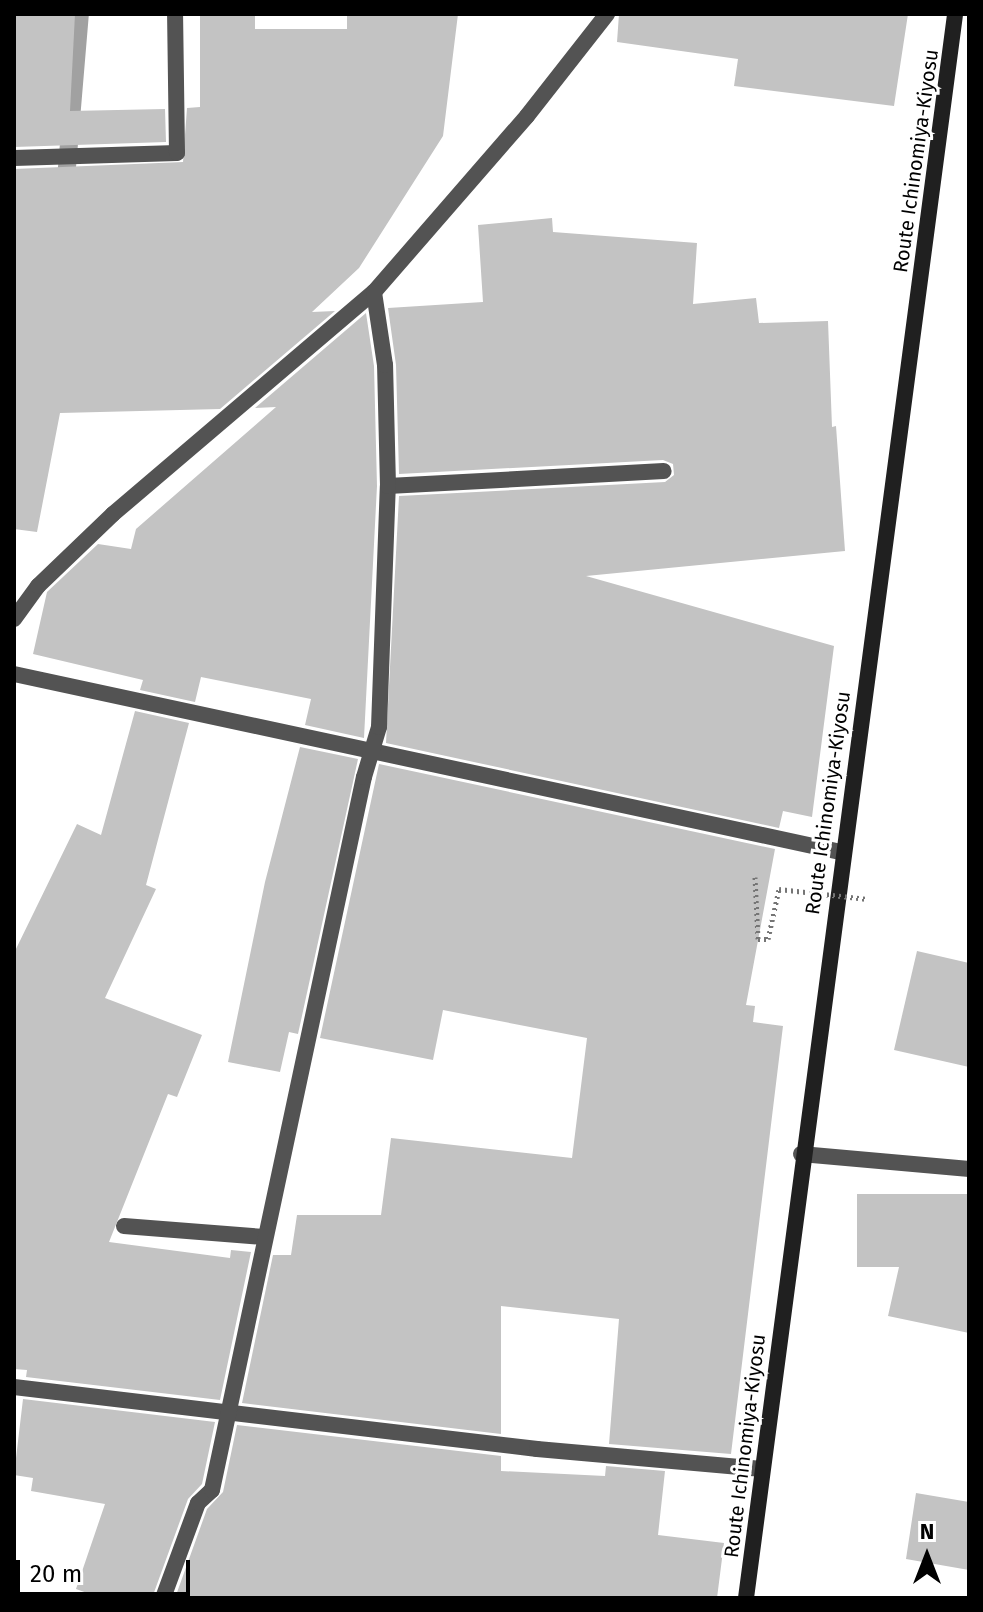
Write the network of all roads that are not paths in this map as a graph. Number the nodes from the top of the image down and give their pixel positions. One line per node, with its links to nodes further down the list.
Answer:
1 (175, 14): 4 (street)
2 (607, 14): 5 (street)
3 (955, 14): 11 (main road, Route Ichinomiya-Kiyosu)
4 (14, 158)
5 (374, 292): 7 (street); 8 (street)
6 (664, 471): 7 (street)
7 (388, 486): 10 (street)
8 (14, 619)
9 (14, 674): 10 (street)
10 (372, 755): 11 (street); 15 (street)
11 (841, 852): 12 (main road, Route Ichinomiya-Kiyosu)
12 (801, 1154): 13 (street); 18 (main road, Route Ichinomiya-Kiyosu)
13 (969, 1169)
14 (124, 1226): 15 (street)
15 (265, 1237): 17 (street)
16 (14, 1387): 17 (street)
17 (230, 1414): 18 (street); 19 (street)
18 (762, 1469): 20 (main road, Route Ichinomiya-Kiyosu)
19 (163, 1598)
20 (746, 1598)

